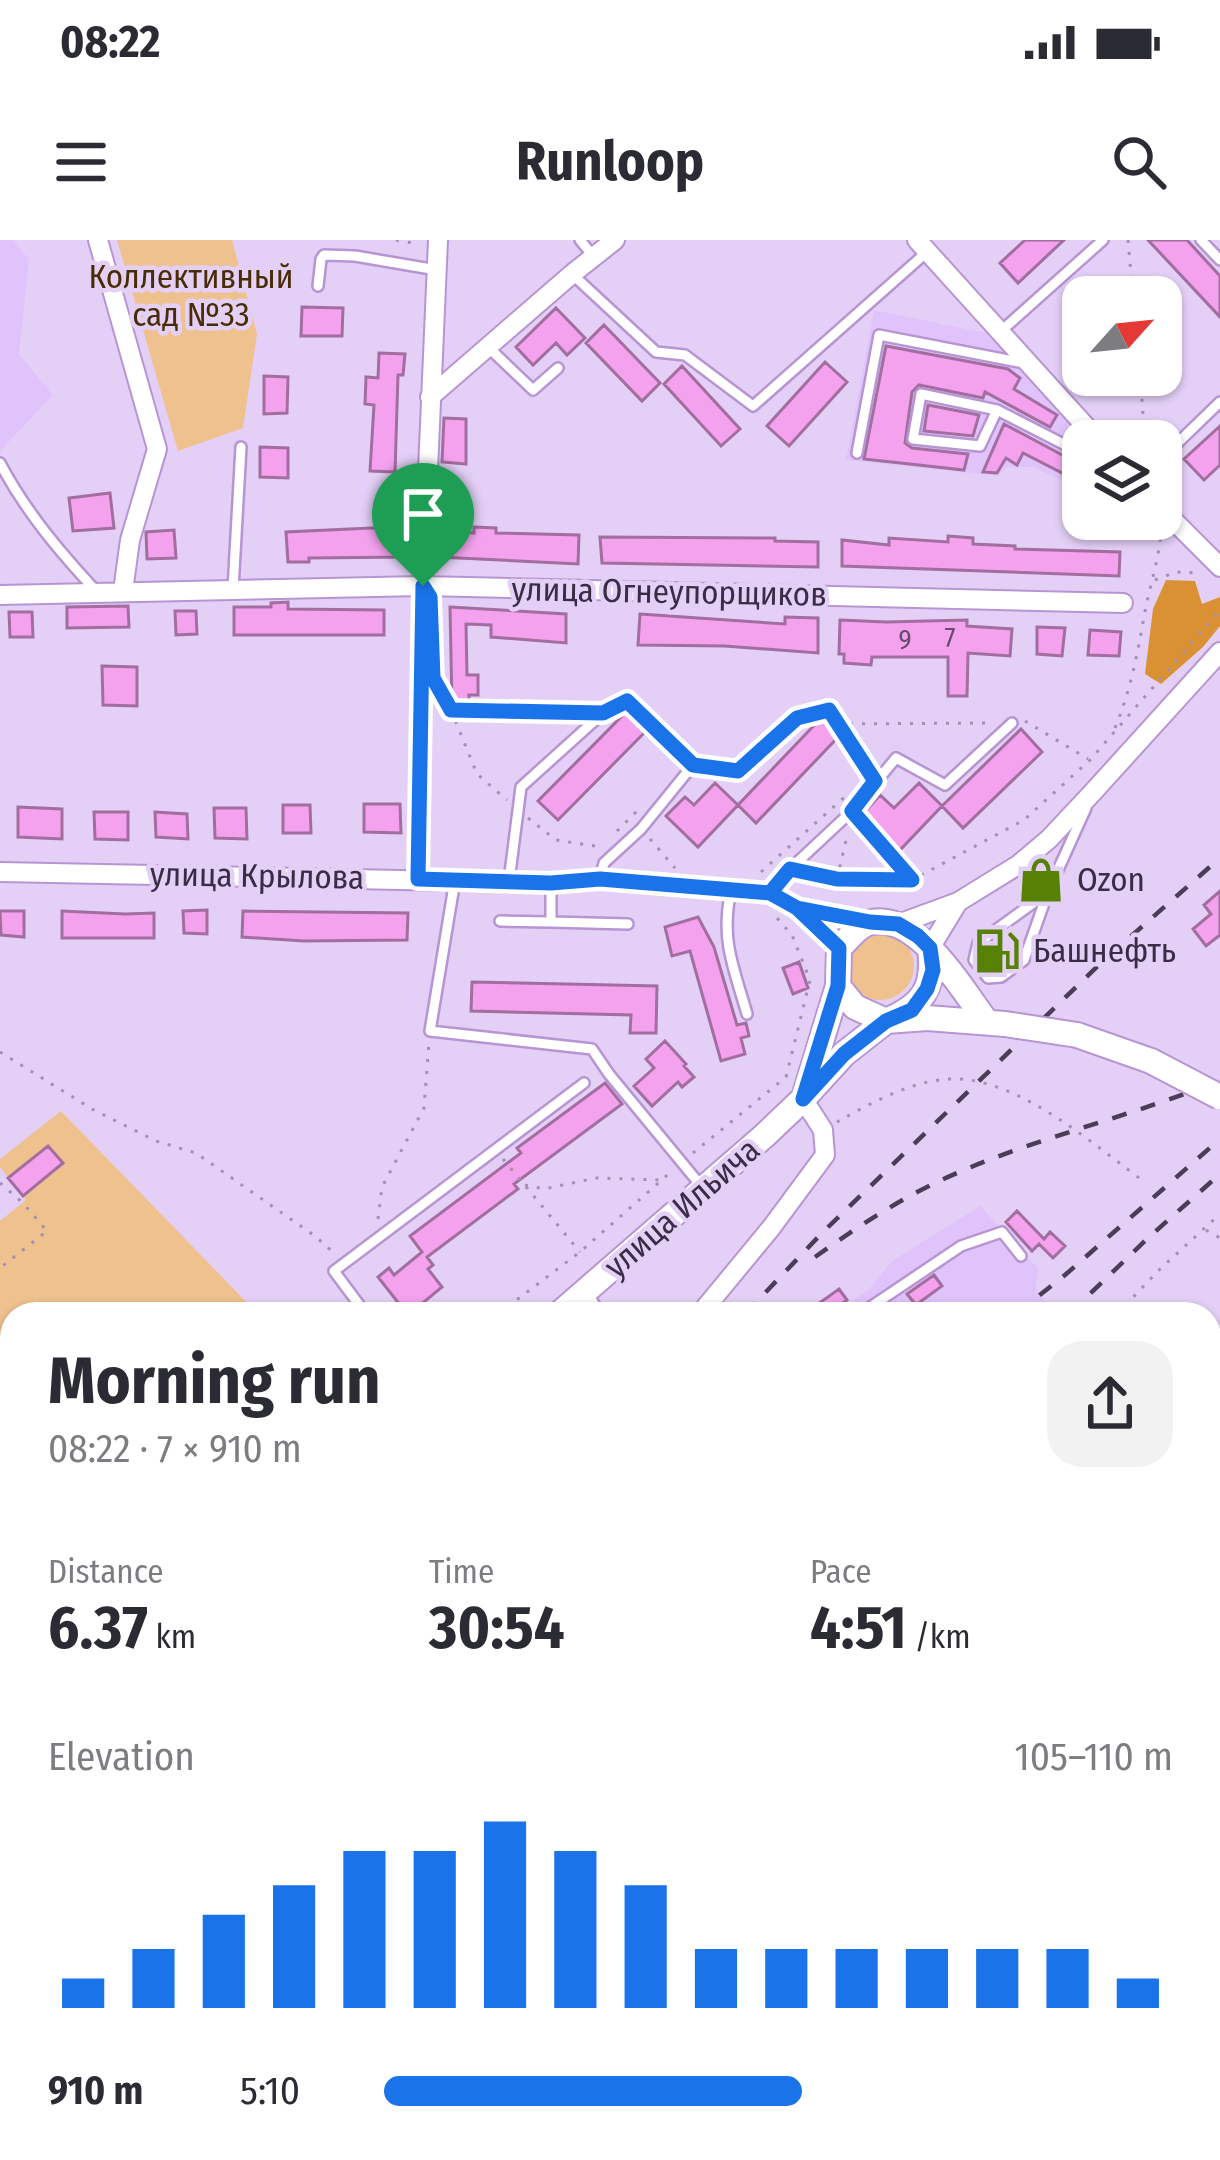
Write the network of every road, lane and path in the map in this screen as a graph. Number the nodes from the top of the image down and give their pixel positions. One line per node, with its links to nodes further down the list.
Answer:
1 (98, 240): 36 (street)
2 (396, 240): 8 (path)
3 (580, 240): 10 (lane)
4 (615, 240): 10 (street)
5 (1103, 240): 16 (lane)
6 (1128, 240): 14 (path)
7 (1201, 240): 11 (lane)
8 (438, 243): 12 (street)
9 (922, 246): 13 (lane); 16 (street)
10 (594, 257): 13 (street)
11 (1220, 260)
12 (436, 269): 15 (lane); 20 (street)
13 (572, 274): 17 (street)
14 (1131, 276)
15 (318, 286)
16 (1000, 332): 18 (street)
17 (489, 348): 19 (lane); 20 (street)
18 (1029, 364): 23 (street); 27 (lane)
19 (558, 368)
20 (430, 397): 34 (street)
21 (1220, 401): 24 (lane)
22 (997, 410): 22 (lane); 25 (lane)
23 (1081, 420)
24 (1182, 438)
25 (1062, 443)
26 (241, 448): 35 (lane)
27 (857, 453)
28 (0, 463): 37 (lane)
29 (1182, 529): 31 (street)
30 (1160, 540): 33 (path)
31 (1220, 567)
32 (1198, 573): 33 (path)
33 (1154, 581): 47 (path)
34 (423, 586): 35 (street, улица Огнеупорщиков); 39 (street, улица Огнеупорщиков); 60 (street)
35 (232, 589): 36 (street, улица Огнеупорщиков)
36 (123, 591): 37 (street, улица Огнеупорщиков)
37 (97, 592): 38 (street, улица Огнеупорщиков)
38 (0, 595)
39 (1123, 603)
40 (1220, 610): 47 (path)
41 (1220, 652): 52 (street)
42 (433, 678): 43 (path)
43 (603, 713): 49 (path); 65 (lane)
44 (797, 718): 46 (path); 49 (lane)
45 (1012, 723): 46 (path); 48 (path); 50 (lane)
46 (838, 724): 50 (path)
47 (1112, 735): 48 (path)
48 (1090, 760): 64 (path)
49 (693, 765): 55 (lane)
50 (875, 781): 54 (lane)
51 (854, 789): 58 (path)
52 (1093, 793): 68 (lane); 70 (street)
53 (645, 803): 56 (path)
54 (852, 811): 58 (lane); 62 (path); 64 (path)
55 (641, 829): 57 (path); 61 (lane)
56 (616, 832)
57 (659, 868)
58 (790, 869): 62 (path); 69 (lane)
59 (0, 872): 60 (street, улица Крылова)
60 (418, 879): 63 (street, улица Крылова)
61 (600, 879): 66 (street, улица Крылова); 67 (street, улица Крылова)
62 (837, 879): 64 (path)
63 (455, 880): 65 (street, улица Крылова); 83 (lane)
64 (912, 880)
65 (508, 881): 66 (street, улица Крылова)
66 (551, 883): 73 (lane)
67 (731, 890): 69 (street, улица Крылова); 80 (lane)
68 (1048, 892): 68 (lane)
69 (770, 893): 71 (street, улица Крылова)
70 (958, 902): 76 (street); 78 (street)
71 (797, 908): 74 (street); 77 (street)
72 (500, 921): 73 (lane)
73 (551, 922): 75 (lane)
74 (870, 922): 76 (street); 77 (street)
75 (628, 924)
76 (898, 924): 78 (street)
77 (839, 948): 79 (street)
78 (930, 948): 81 (street); 82 (street)
79 (838, 986): 81 (street); 87 (street)
80 (747, 1014)
81 (886, 1021): 82 (street); 87 (street, улица Ильича)
82 (996, 1022): 86 (street, bridge)
83 (430, 1031): 94 (lane); 98 (path)
84 (0, 1052): 101 (path)
85 (584, 1083): 89 (lane)
86 (1220, 1097)
87 (803, 1099): 88 (street); 94 (street, улица Ильича)
88 (823, 1130): 92 (path); 105 (street)
89 (494, 1148): 93 (path); 98 (lane)
90 (662, 1180): 93 (path)
91 (0, 1183): 102 (path)
92 (1146, 1183)
93 (525, 1185): 99 (path)
94 (703, 1189): 104 (street, улица Ильича)
95 (1220, 1214): 96 (path)
96 (1204, 1228): 97 (path); 107 (path)
97 (1220, 1238)
98 (375, 1239): 101 (lane)
99 (580, 1252)
100 (1022, 1256): 106 (lane)
101 (344, 1263): 103 (lane)
102 (0, 1268)
103 (357, 1302)
104 (594, 1302)
105 (710, 1302)
106 (878, 1302)
107 (1130, 1302)

